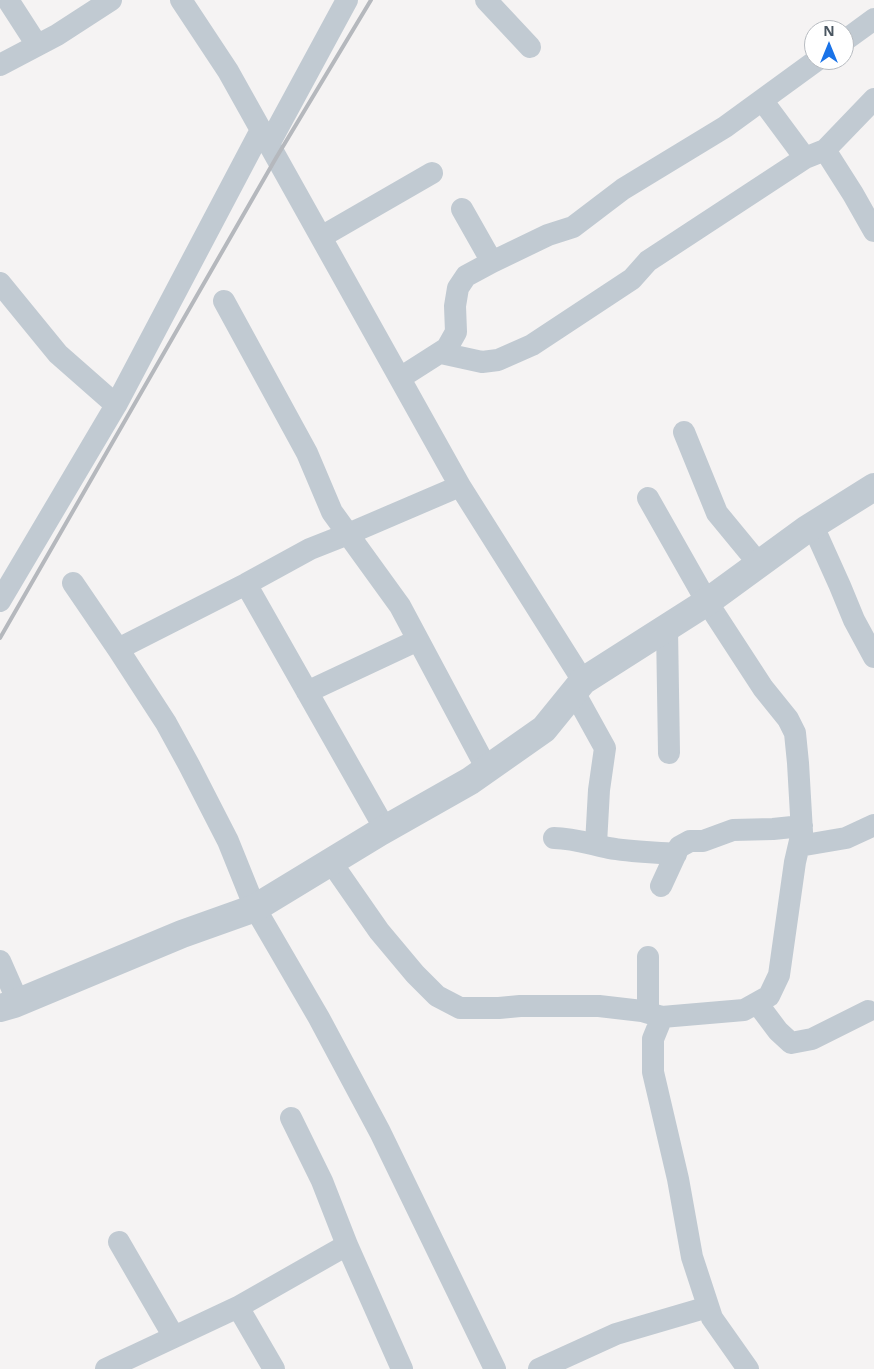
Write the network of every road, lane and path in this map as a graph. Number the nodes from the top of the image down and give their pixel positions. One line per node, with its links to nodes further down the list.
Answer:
1 (8, 0): 8 (street)
2 (111, 0): 8 (street)
3 (181, 0): 14 (street)
4 (347, 0): 14 (street)
5 (486, 0): 9 (street)
6 (874, 19): 7 (street)
7 (854, 33)
8 (37, 45): 10 (street)
9 (530, 47)
10 (0, 65)
11 (804, 69): 13 (street)
12 (874, 99): 15 (street)
13 (762, 100): 16 (street); 21 (street)
14 (265, 137): 20 (street); 26 (street)
15 (825, 150): 16 (street); 19 (street)
16 (805, 158): 24 (street)
17 (432, 174): 20 (street)
18 (462, 209): 21 (street)
19 (874, 230)
20 (321, 237): 25 (street)
21 (492, 262): 24 (street)
22 (0, 283): 26 (street)
23 (224, 301): 32 (street)
24 (441, 352): 25 (street)
25 (400, 378): 28 (street)
26 (116, 405): 36 (street)
27 (684, 432): 33 (street)
28 (460, 486): 32 (street); 42 (street)
29 (874, 487): 31 (street)
30 (648, 498): 37 (street)
31 (812, 526): 33 (street); 41 (street)
32 (348, 534): 35 (street); 39 (street)
33 (759, 564): 37 (street)
34 (73, 583): 40 (street)
35 (246, 584): 40 (street); 43 (street)
36 (0, 601)
37 (707, 602): 38 (street); 48 (street)
38 (667, 628): 42 (street); 44 (street)
39 (418, 640): 43 (street); 45 (street)
40 (118, 649): 54 (street)
41 (874, 657)
42 (578, 687): 45 (street); 50 (street)
43 (307, 692): 47 (street)
44 (669, 753)
45 (487, 769): 47 (street)
46 (874, 825): 48 (street)
47 (385, 829): 52 (street)
48 (800, 836): 51 (street); 57 (street)
49 (554, 838): 50 (street)
50 (596, 844): 51 (street)
51 (676, 854): 53 (street)
52 (331, 862): 54 (street); 60 (street)
53 (661, 886)
54 (255, 908): 58 (street); 70 (street)
55 (648, 957): 60 (street)
56 (0, 961): 58 (street)
57 (757, 1003): 59 (street); 60 (street)
58 (9, 1005)
59 (868, 1011)
60 (655, 1015): 65 (street)
61 (291, 1118): 63 (street)
62 (119, 1242): 66 (street)
63 (347, 1246): 64 (street); 69 (street)
64 (238, 1307): 66 (street); 68 (street)
65 (708, 1307): 71 (street); 72 (street)
66 (174, 1337): 67 (street)
67 (106, 1369)
68 (274, 1369)
69 (402, 1369)
70 (495, 1369)
71 (539, 1369)
72 (748, 1369)

